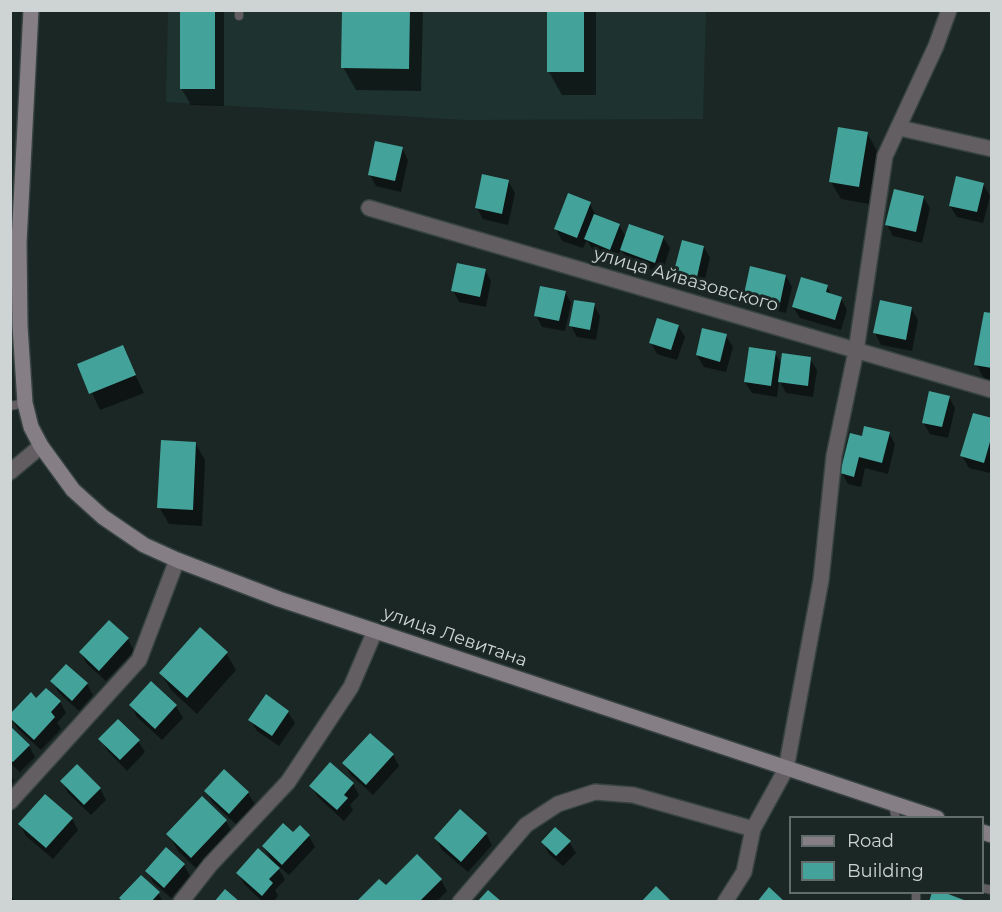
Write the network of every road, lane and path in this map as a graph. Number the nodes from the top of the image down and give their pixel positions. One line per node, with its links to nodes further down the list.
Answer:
1 (31, 10): 6 (main road, улица Левитана)
2 (949, 10): 3 (street)
3 (900, 128): 4 (street); 7 (street)
4 (992, 148)
5 (369, 208): 7 (street, улица Айвазовского)
6 (15, 240): 9 (main road, улица Левитана)
7 (855, 351): 8 (street, улица Айвазовского); 14 (street)
8 (992, 390)
9 (18, 405): 10 (main road, улица Левитана)
10 (41, 446): 11 (street); 12 (main road, улица Левитана)
11 (10, 472)
12 (177, 560): 13 (main road, улица Левитана); 15 (street)
13 (375, 631): 14 (main road, улица Левитана); 19 (street)
14 (786, 769): 16 (main road, улица Левитана); 18 (street)
15 (10, 802)
16 (894, 810): 17 (main road, улица Левитана)
17 (926, 816)
18 (753, 829): 20 (street); 21 (street)
19 (181, 902)
20 (460, 902)
21 (724, 902)

